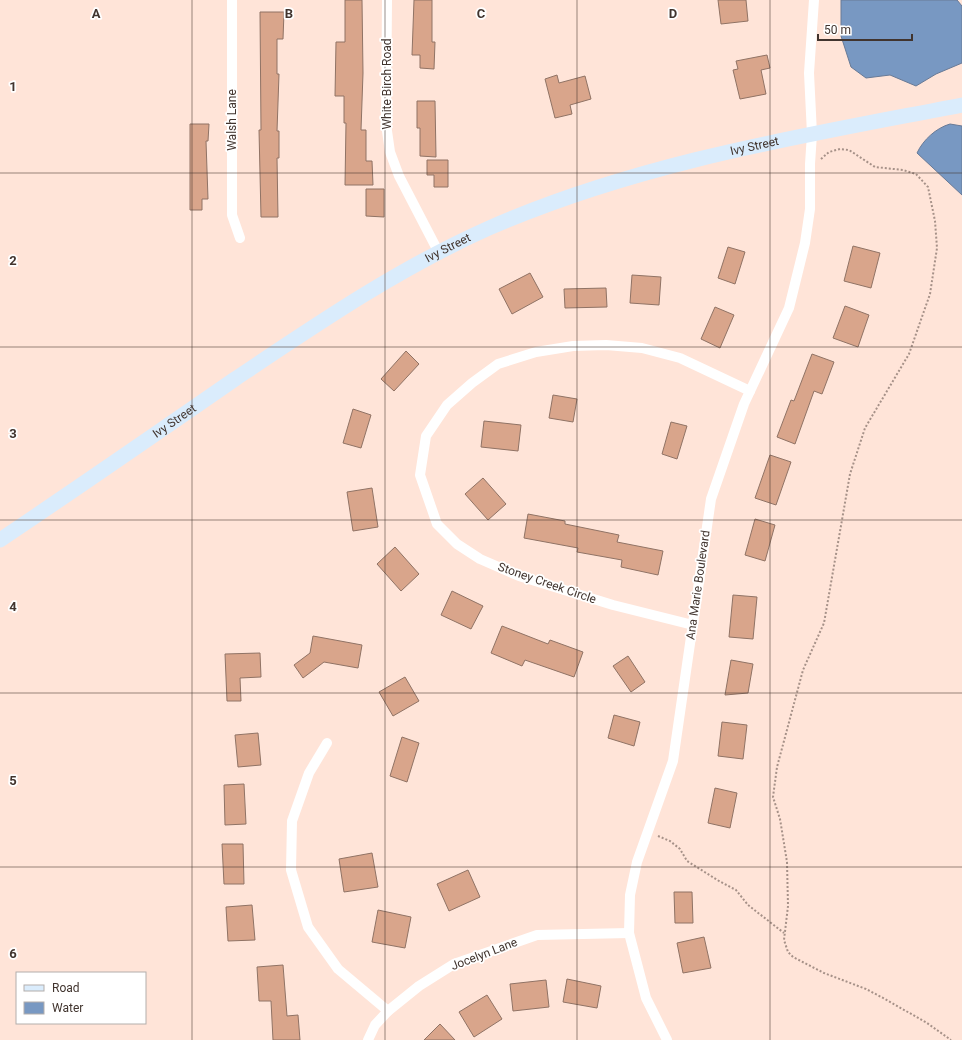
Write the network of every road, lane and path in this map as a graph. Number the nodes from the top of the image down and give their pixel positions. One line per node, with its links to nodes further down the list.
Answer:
1 (232, 0): 7 (street, Walsh Lane)
2 (387, 0): 8 (street, White Birch Road)
3 (814, 0): 5 (street, Ana Marie Boulevard)
4 (962, 105): 5 (main road, Ivy Street)
5 (812, 134): 6 (street, Ana Marie Boulevard); 8 (main road, Ivy Street)
6 (810, 170): 9 (street, Ana Marie Boulevard); 15 (path)
7 (240, 238)
8 (439, 252): 10 (main road, Ivy Street)
9 (750, 390): 11 (street, Ana Marie Boulevard); 11 (street, Stoney Creek Circle)
10 (0, 540)
11 (692, 625): 13 (street, Ana Marie Boulevard)
12 (327, 743): 16 (street)
13 (648, 832): 14 (street, Ana Marie Boulevard); 15 (path)
14 (629, 933): 16 (street, Jocelyn Lane); 18 (street, Ana Marie Boulevard)
15 (784, 933): 19 (path)
16 (388, 1012): 17 (street, Jocelyn Lane)
17 (368, 1040)
18 (667, 1040)
19 (951, 1040)

